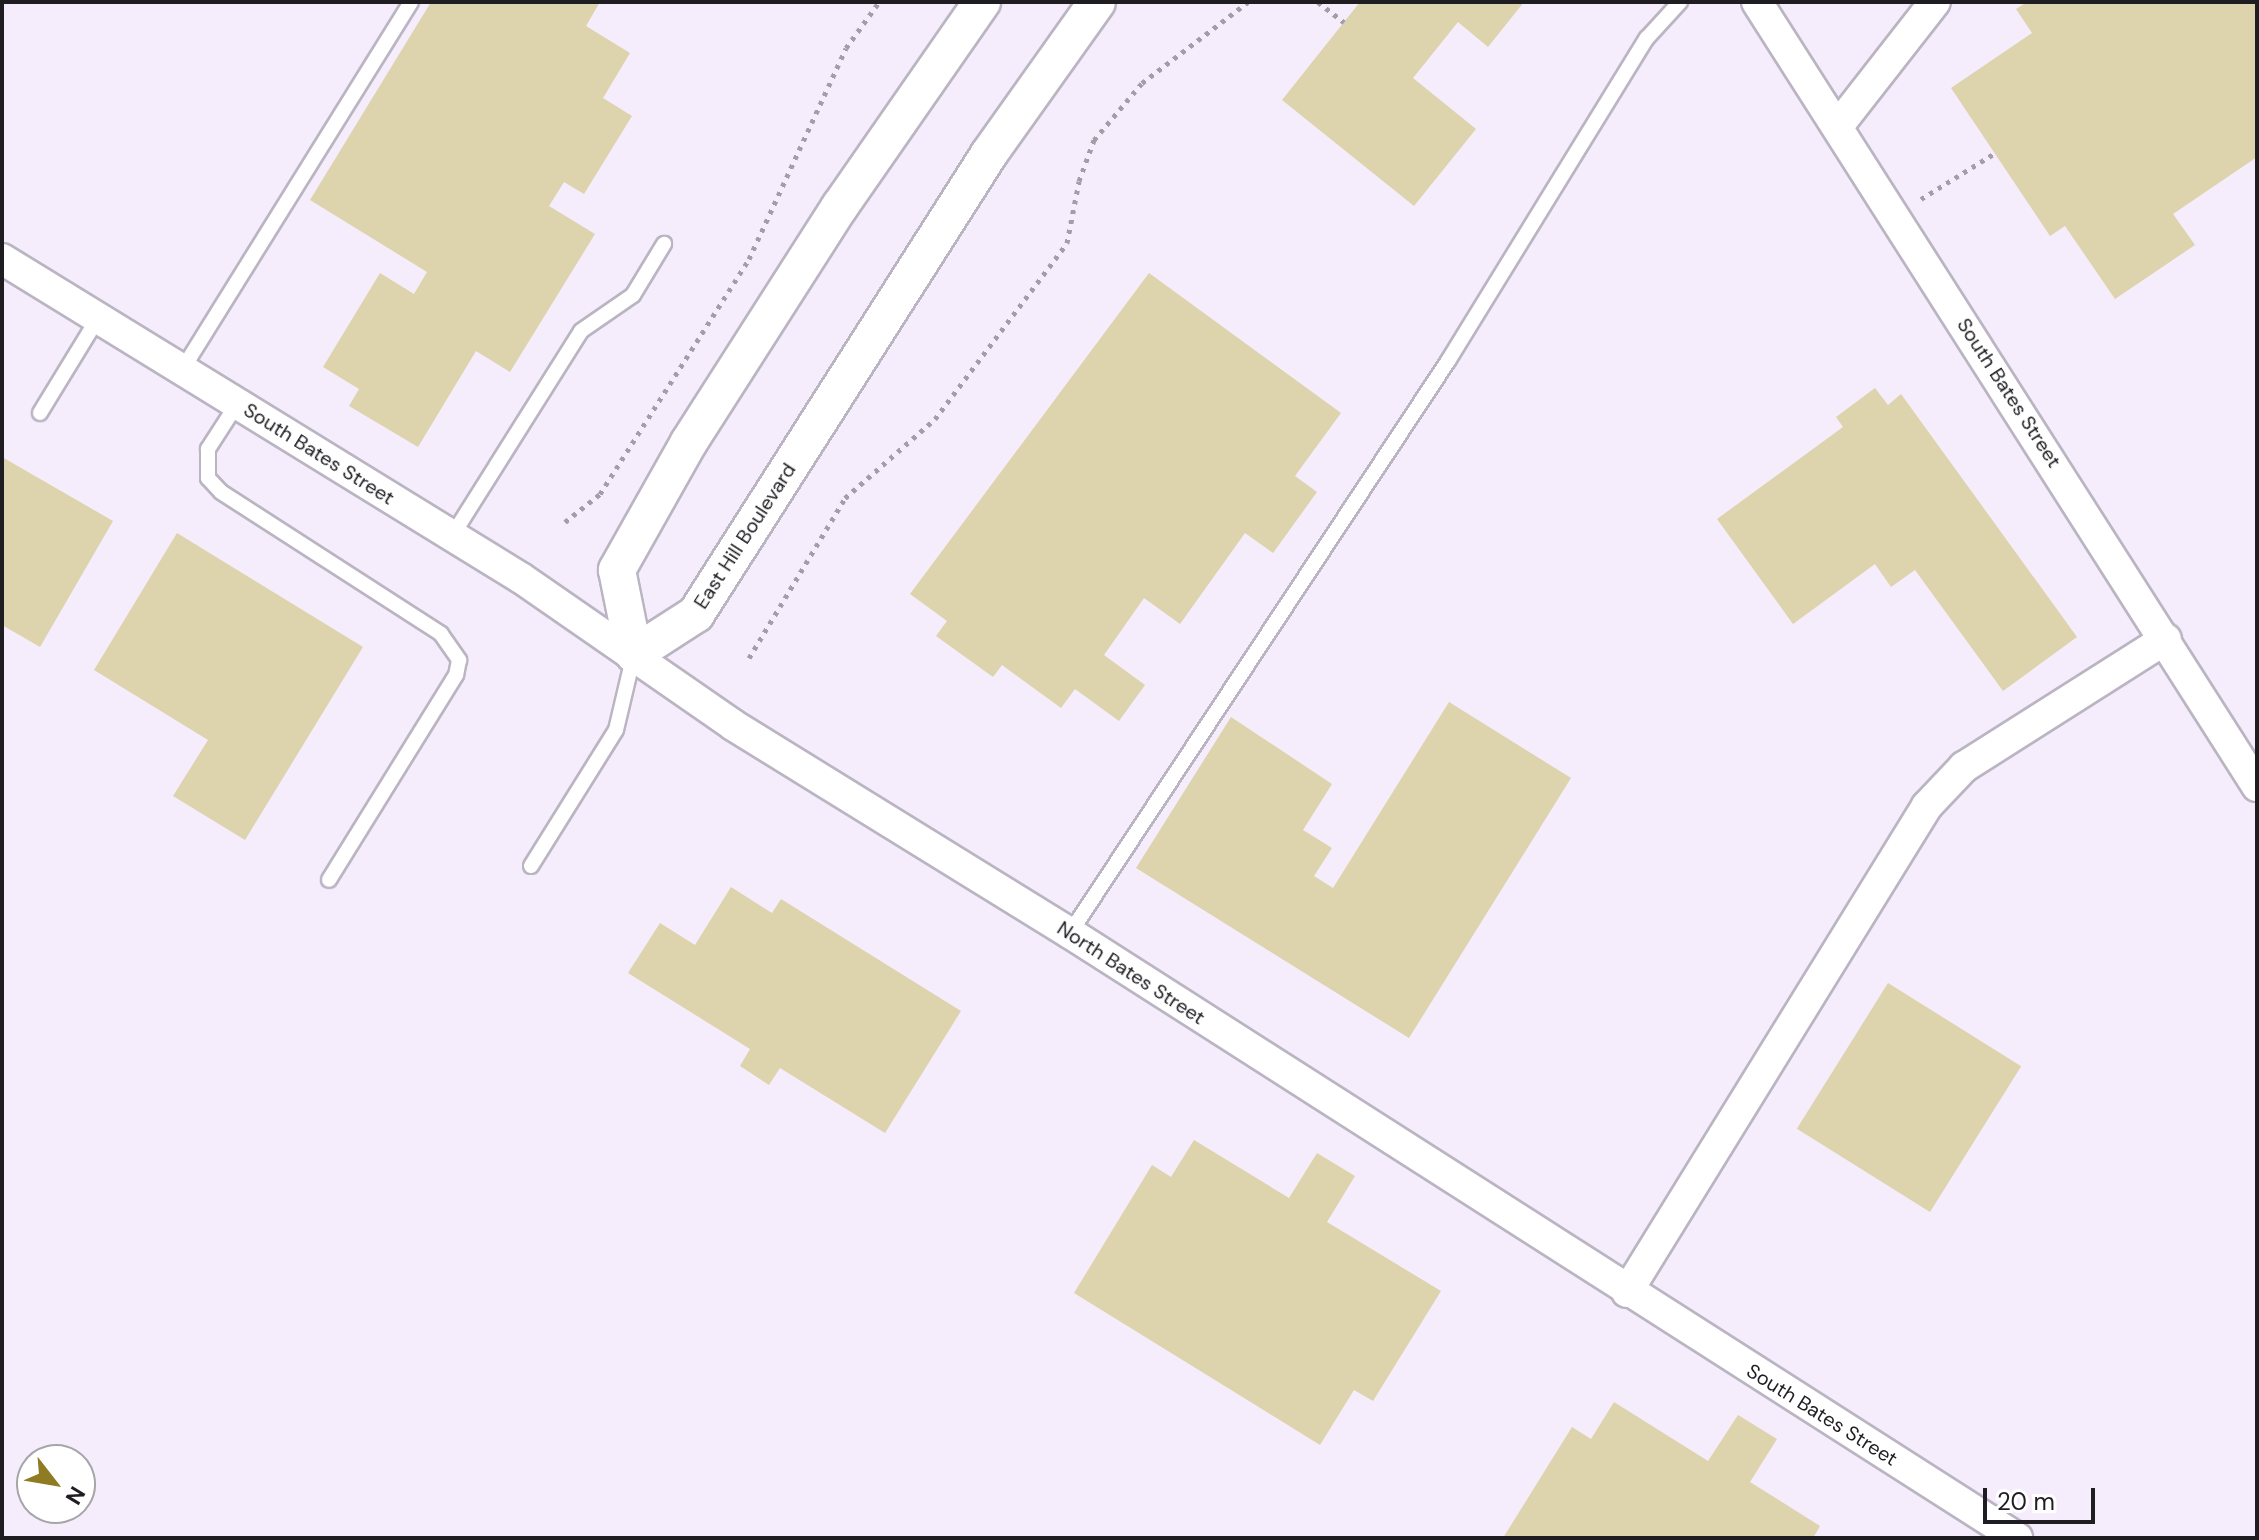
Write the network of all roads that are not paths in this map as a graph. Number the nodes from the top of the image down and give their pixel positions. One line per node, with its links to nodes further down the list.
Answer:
1 (411, 2): 11 (lane)
2 (982, 2): 16 (street)
3 (1097, 2): 16 (street, East Hill Boulevard)
4 (1680, 2): 20 (lane)
5 (1757, 2): 7 (street, South Bates Street)
6 (1935, 2): 7 (street)
7 (1838, 126): 15 (street, South Bates Street)
8 (664, 244): 14 (lane)
9 (2, 259): 10 (street, South Bates Street)
10 (98, 318): 11 (street, South Bates Street); 13 (lane)
11 (182, 370): 12 (street, South Bates Street)
12 (237, 404): 14 (street, South Bates Street); 19 (lane)
13 (40, 413)
14 (452, 536): 16 (street, South Bates Street)
15 (2166, 639): 17 (street, South Bates Street); 21 (street)
16 (634, 654): 18 (lane); 20 (street, North Bates Street)
17 (2257, 786)
18 (531, 866)
19 (329, 880)
20 (1070, 933): 21 (street, North Bates Street)
21 (1627, 1292): 22 (street, South Bates Street)
22 (2017, 1538)

